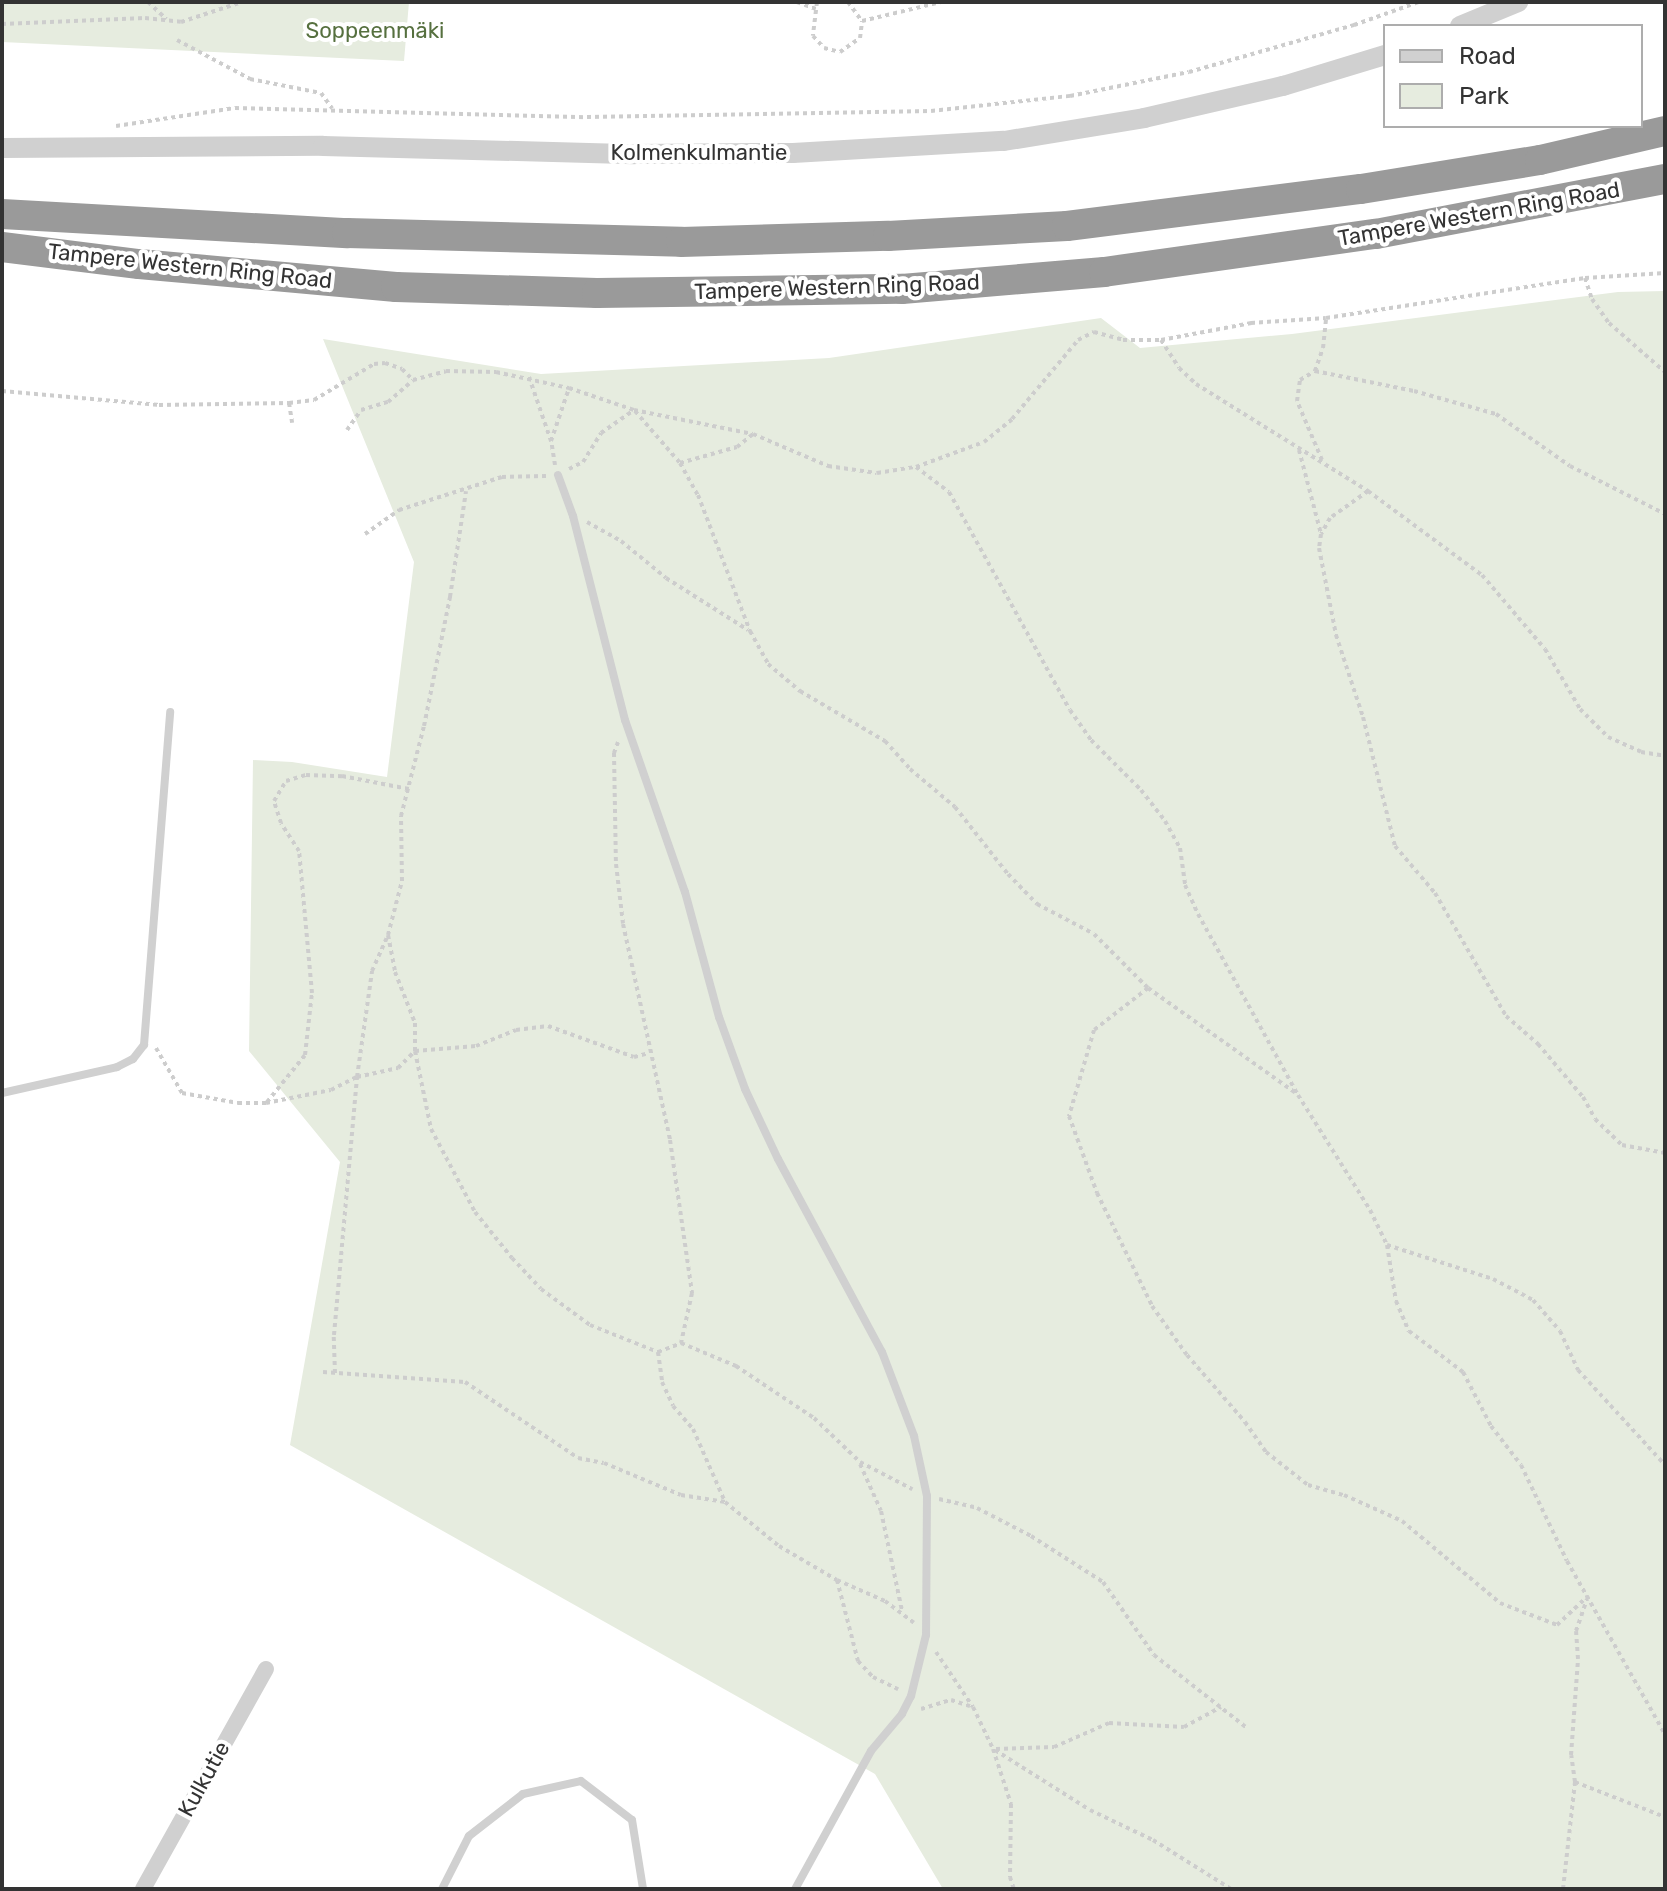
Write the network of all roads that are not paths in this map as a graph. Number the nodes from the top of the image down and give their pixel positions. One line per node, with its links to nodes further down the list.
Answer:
1 (1518, 2): 2 (street)
2 (1465, 24)
3 (1383, 56): 5 (street, Kolmenkulmantie)
4 (1665, 131): 7 (highway, Tampere Western Ring Road)
5 (2, 148)
6 (1665, 179): 8 (highway, Tampere Western Ring Road)
7 (2, 214)
8 (2, 247)
9 (558, 475): 16 (lane)
10 (170, 712): 11 (lane)
11 (2, 1093)
12 (266, 1669): 13 (street, Kulkutie)
13 (143, 1889)
14 (442, 1889): 15 (lane)
15 (643, 1889)
16 (795, 1889)

